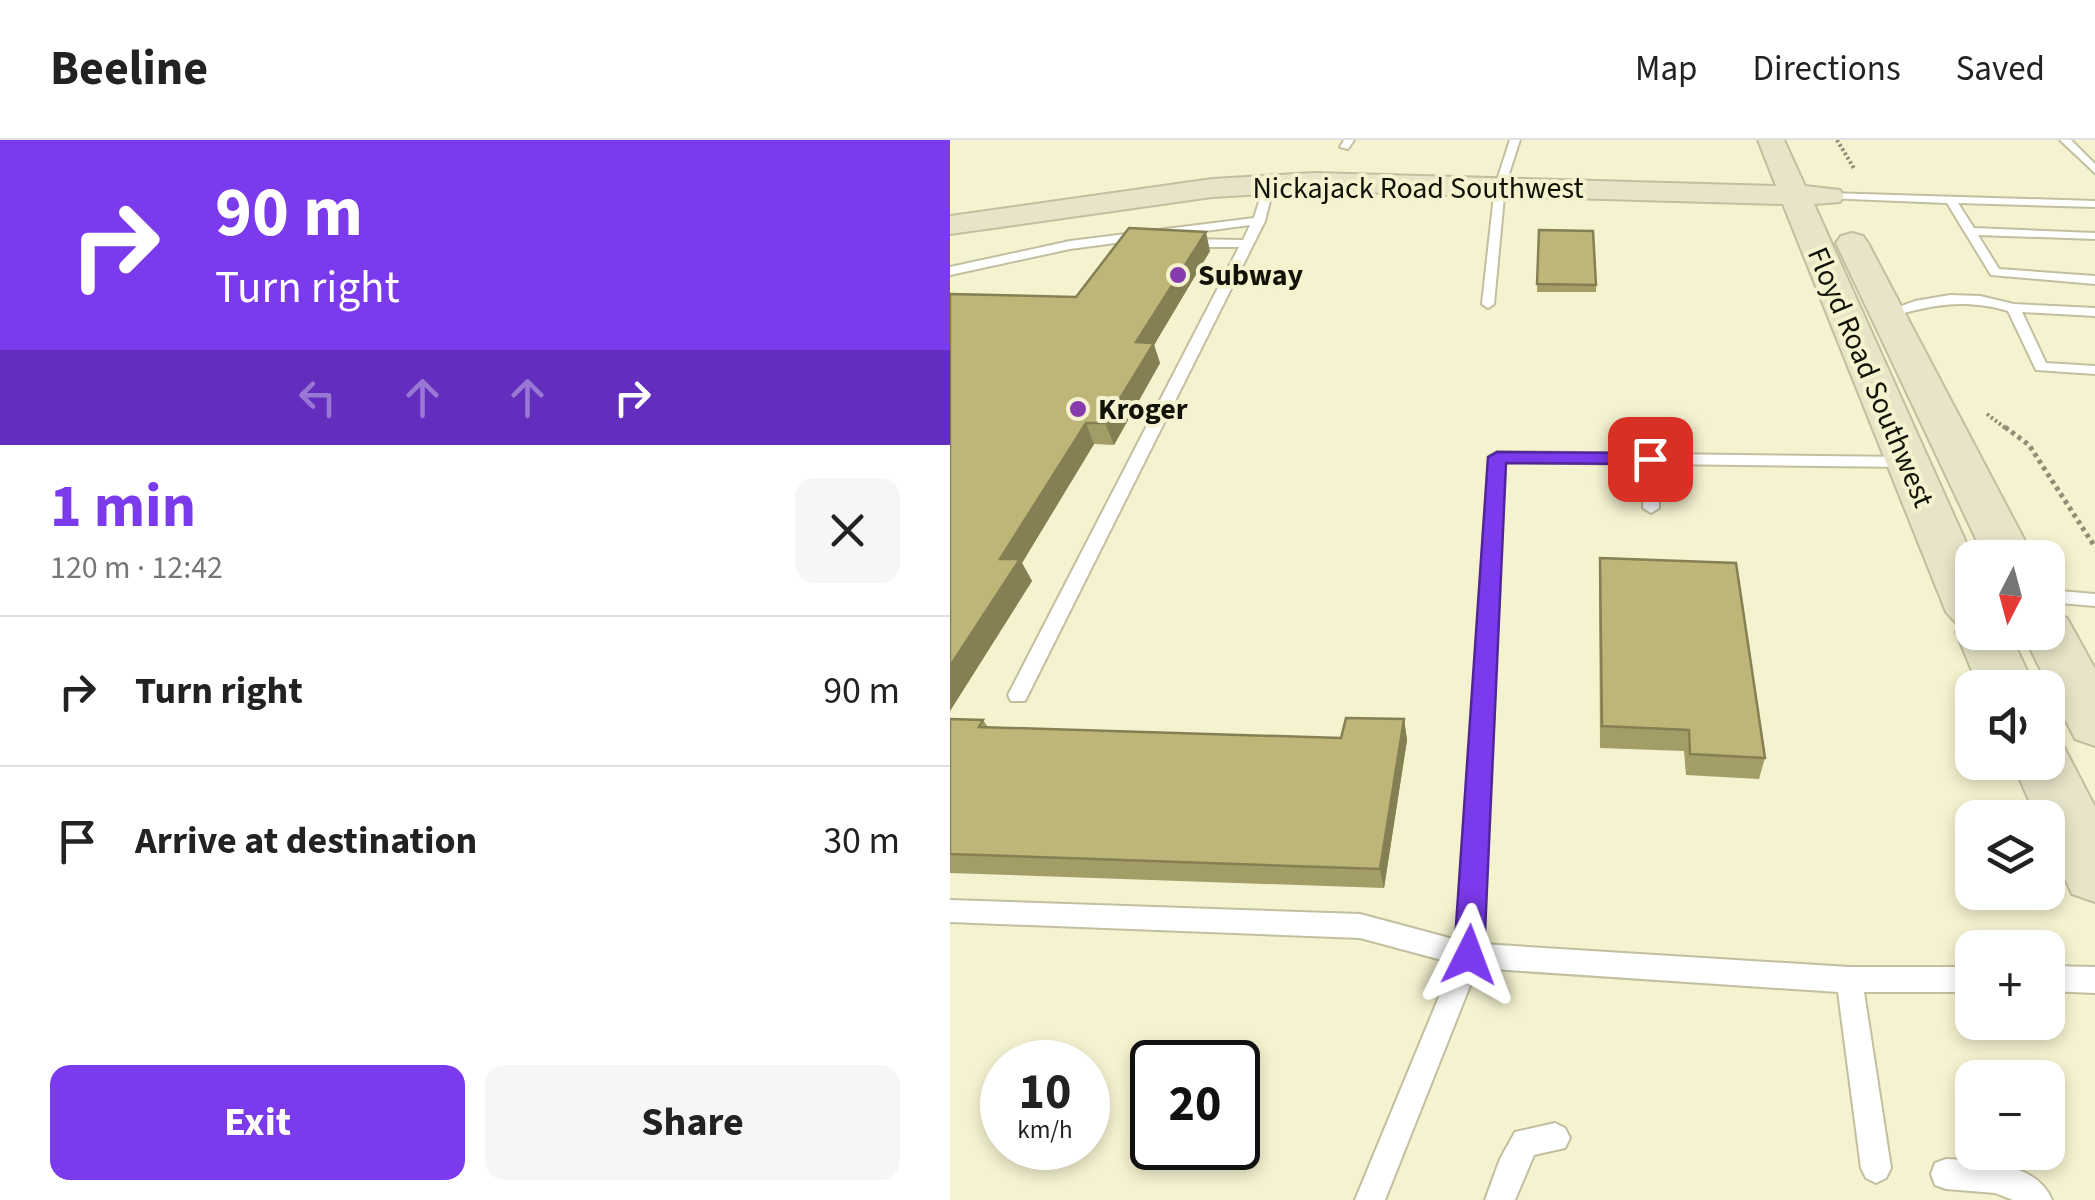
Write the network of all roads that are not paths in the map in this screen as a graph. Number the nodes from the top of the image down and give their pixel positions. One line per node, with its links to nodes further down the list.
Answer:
1 (1516, 140): 7 (lane)
2 (1771, 140): 8 (main road, Floyd Road Southwest)
3 (1802, 140): 8 (main road, Floyd Road Southwest)
4 (2066, 141): 5 (lane)
5 (2095, 170)
6 (1269, 185): 7 (main road, Nickajack Road Southwest); 11 (lane); 12 (main road, Nickajack Road Southwest)
7 (1500, 186): 8 (main road, Nickajack Road Southwest); 20 (lane)
8 (1830, 196): 9 (lane); 23 (main road, Floyd Road Southwest); 26 (main road, Floyd Road Southwest)
9 (1951, 200): 10 (lane); 13 (lane)
10 (2095, 204)
11 (1258, 221): 15 (lane); 16 (lane)
12 (950, 225)
13 (1971, 231): 14 (lane); 18 (lane)
14 (2095, 236)
15 (1119, 239): 16 (lane); 17 (lane)
16 (1246, 244): 33 (lane)
17 (950, 271)
18 (1995, 272): 19 (lane); 21 (lane)
19 (2095, 280)
20 (1488, 304)
21 (2014, 308): 22 (lane); 23 (lane); 24 (lane)
22 (2095, 312)
23 (1887, 314): 28 (main road, Floyd Road Southwest)
24 (2095, 370)
25 (1650, 459): 26 (lane); 27 (lane); 38 (lane)
26 (1908, 462): 29 (main road, Floyd Road Southwest)
27 (1650, 508)
28 (2001, 540)
29 (1955, 572)
30 (2065, 597): 31 (lane)
31 (2095, 600)
32 (2058, 650): 34 (main road)
33 (1018, 695)
34 (2095, 722)
35 (2051, 780): 36 (main road)
36 (2095, 873)
37 (950, 912): 38 (lane)
38 (1469, 955): 41 (lane); 46 (lane)
39 (1955, 979): 41 (lane)
40 (2065, 979): 42 (lane)
41 (1849, 980): 44 (lane)
42 (2095, 980)
43 (1555, 1138): 47 (lane)
44 (1876, 1168)
45 (1946, 1174): 48 (lane)
46 (1370, 1200)
47 (1500, 1200)
48 (2037, 1200)

